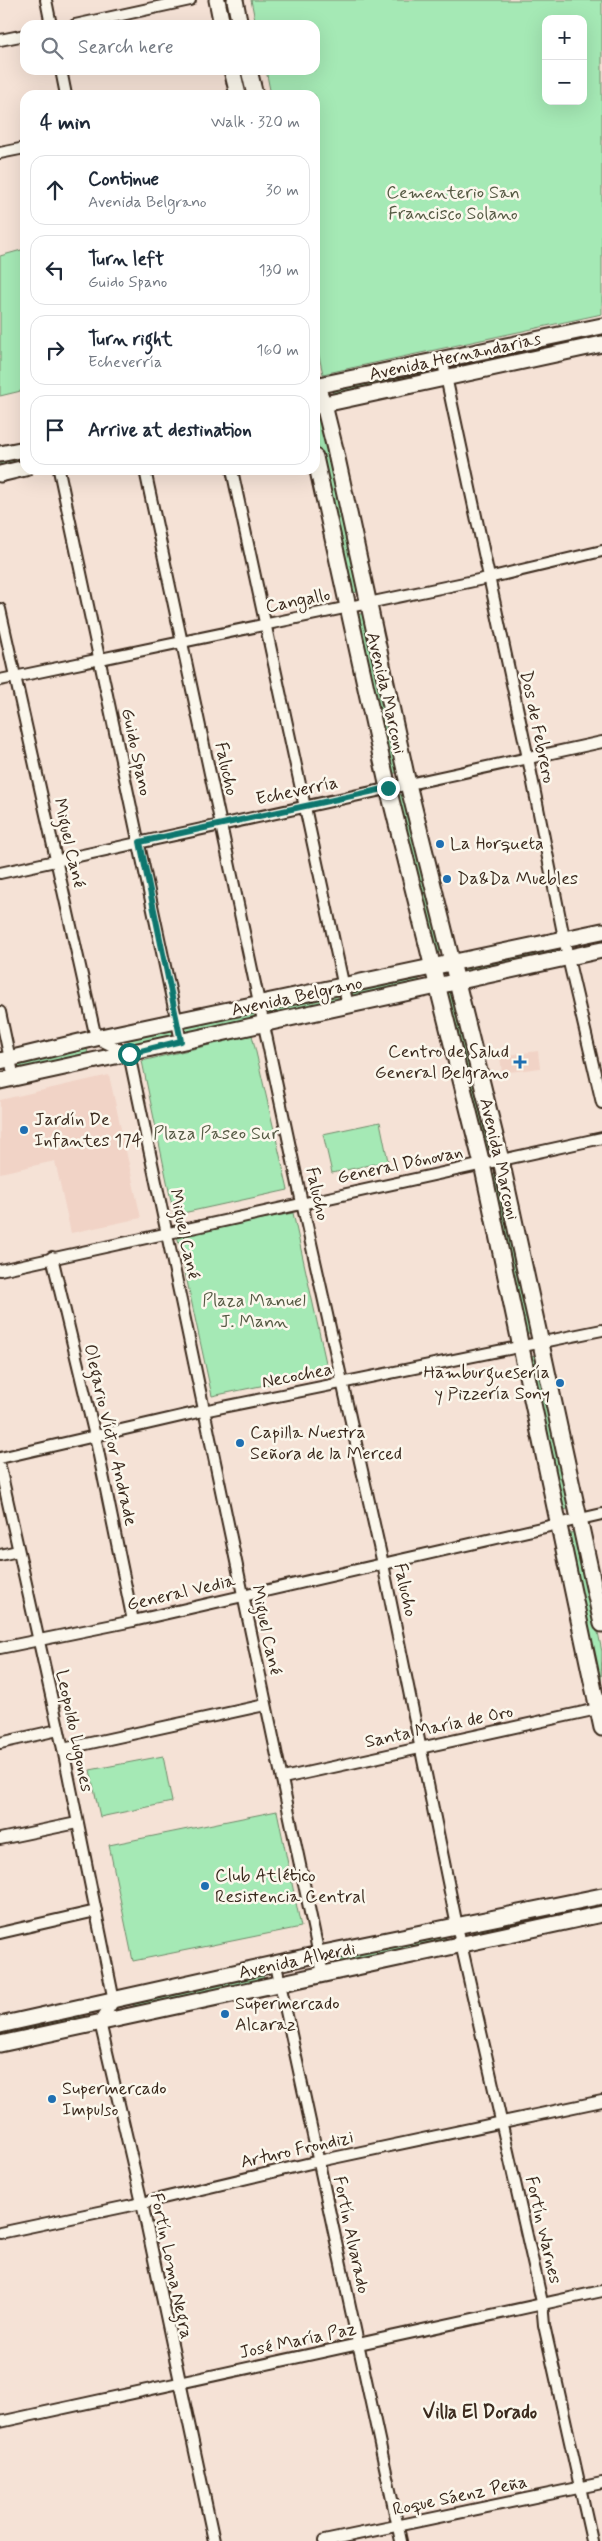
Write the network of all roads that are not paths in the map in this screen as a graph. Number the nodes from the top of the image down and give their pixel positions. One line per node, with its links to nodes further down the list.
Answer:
1 (46, 0): 5 (street)
2 (190, 0): 6 (street)
3 (217, 0): 7 (main road)
4 (235, 0): 8 (main road)
5 (50, 20)
6 (97, 20)
7 (221, 20)
8 (239, 20)
9 (20, 36): 10 (street)
10 (0, 40)
11 (62, 75): 14 (street)
12 (233, 75): 15 (main road)
13 (251, 75): 16 (main road)
14 (65, 90)
15 (237, 90)
16 (254, 90)
17 (20, 149): 18 (street)
18 (0, 153)
19 (602, 326): 21 (main road, Avenida Hernandarias)
20 (602, 344): 22 (main road, Avenida Hernandarias)
21 (442, 358): 22 (street, Dos de Febrero); 23 (main road, Avenida Hernandarias)
22 (446, 378): 24 (main road, Avenida Hernandarias); 34 (street, Dos de Febrero)
23 (320, 384)
24 (320, 405): 35 (main road, Avenida Marconi)
25 (20, 449): 26 (main road)
26 (0, 454)
27 (20, 469): 28 (main road)
28 (0, 474)
29 (60, 475): 40 (street, Guido Spano)
30 (146, 475): 39 (street, Falucho)
31 (233, 475): 38 (street)
32 (319, 475): 36 (main road, Avenida Marconi)
33 (602, 551): 34 (street, Cangallo)
34 (488, 578): 35 (street, Cangallo); 44 (street, Dos de Febrero)
35 (367, 603): 36 (street, Cangallo); 45 (main road, Avenida Marconi)
36 (348, 608): 38 (street, Cangallo); 46 (main road, Avenida Marconi)
37 (0, 609): 41 (street, Miguel Cané)
38 (265, 623): 39 (street, Cangallo); 47 (street)
39 (182, 641): 40 (street, Cangallo); 48 (street, Falucho)
40 (99, 659): 41 (street, Cangallo); 49 (street, Guido Spano)
41 (14, 677): 42 (street, Cangallo); 50 (street, Miguel Cané)
42 (0, 680)
43 (602, 742): 44 (street, Echeverría)
44 (528, 758): 45 (street, Echeverría); 53 (street, Dos de Febrero)
45 (408, 784): 46 (street, Echeverría); 56 (main road, Avenida Marconi)
46 (388, 788): 47 (street, Echeverría); 57 (main road, Avenida Marconi)
47 (304, 806): 48 (street, Echeverría); 59 (street)
48 (221, 824): 49 (street, Echeverría); 61 (street, Falucho)
49 (140, 842): 50 (street, Echeverría); 64 (street, Guido Spano)
50 (57, 862): 51 (street, Echeverría); 66 (street, Miguel Cané)
51 (0, 873)
52 (602, 931): 53 (main road, Avenida Belgrano)
53 (565, 940): 55 (street, Dos de Febrero); 56 (main road, Avenida Belgrano)
54 (602, 950): 55 (main road, Avenida Belgrano)
55 (568, 958): 58 (main road, Avenida Belgrano); 71 (street, Dos de Febrero)
56 (451, 964): 57 (main road, Avenida Belgrano); 58 (main road, Avenida Marconi)
57 (432, 968): 59 (main road, Avenida Belgrano); 60 (main road, Avenida Marconi)
58 (455, 983): 60 (main road, Avenida Belgrano); 73 (main road, Avenida Marconi)
59 (345, 986): 61 (main road, Avenida Belgrano); 62 (street)
60 (436, 987): 62 (main road, Avenida Belgrano); 74 (main road, Avenida Marconi)
61 (259, 1005): 64 (main road, Avenida Belgrano); 65 (street, Falucho)
62 (348, 1006): 65 (main road, Avenida Belgrano)
63 (0, 1012): 69 (street)
64 (177, 1021): 66 (main road, Avenida Belgrano); 67 (street, Guido Spano)
65 (264, 1023): 67 (main road, Avenida Belgrano); 75 (street, Falucho)
66 (96, 1038): 68 (street); 69 (main road, Avenida Belgrano)
67 (181, 1041): 68 (main road, Avenida Belgrano)
68 (129, 1054): 70 (main road, Avenida Belgrano); 76 (street, Miguel Cané)
69 (5, 1060): 70 (street)
70 (7, 1080)
71 (602, 1103)
72 (602, 1138): 73 (street, General Dónovan)
73 (501, 1160): 74 (street, General Dónovan); 80 (main road, Avenida Marconi)
74 (482, 1164): 75 (street, General Dónovan); 81 (main road, Avenida Marconi)
75 (302, 1203): 76 (street, General Dónovan); 82 (street, Falucho)
76 (168, 1232): 77 (street, General Dónovan); 83 (street, Miguel Cané)
77 (52, 1257): 78 (street, General Dónovan); 84 (street, Olegario Víctor Andrade)
78 (0, 1270)
79 (602, 1330): 80 (street, Necochea)
80 (543, 1343): 81 (street, Necochea); 88 (main road, Avenida Marconi)
81 (523, 1347): 82 (street, Necochea); 89 (main road, Avenida Marconi)
82 (342, 1384): 83 (street, Necochea); 92 (street, Falucho)
83 (203, 1411): 84 (street, Necochea); 93 (street, Miguel Cané)
84 (95, 1436): 85 (street, Necochea); 94 (street, Olegario Víctor Andrade)
85 (0, 1458)
86 (0, 1467): 90 (street, Leopoldo Lugones)
87 (602, 1514): 88 (street, General Vedia)
88 (579, 1519): 89 (street, General Vedia); 95 (main road, Avenida Marconi)
89 (559, 1524): 92 (street, General Vedia); 99 (main road, Avenida Marconi)
90 (18, 1551): 91 (street); 96 (street, Leopoldo Lugones)
91 (0, 1555)
92 (383, 1564): 93 (street, General Vedia); 103 (street, Falucho)
93 (242, 1595): 94 (street, General Vedia); 98 (street, Miguel Cané)
94 (133, 1621): 96 (street, General Vedia)
95 (602, 1624)
96 (38, 1640): 97 (street, General Vedia); 101 (street, Leopoldo Lugones)
97 (0, 1648)
98 (266, 1705): 104 (street); 105 (street, Miguel Cané)
99 (600, 1708): 100 (main road, Avenida Marconi); 103 (street, Santa María de Oro)
100 (602, 1728)
101 (58, 1730): 102 (street); 104 (street, Leopoldo Lugones)
102 (0, 1743)
103 (422, 1748): 105 (street, Santa María de Oro); 111 (street, Falucho)
104 (63, 1749): 106 (street, Leopoldo Lugones)
105 (283, 1778): 114 (street, Miguel Cané)
106 (77, 1823): 107 (street); 109 (street, Leopoldo Lugones)
107 (0, 1838)
108 (602, 1896): 111 (main road, Avenida Alberdi)
109 (96, 1911): 112 (street); 118 (street, Leopoldo Lugones)
110 (602, 1914): 113 (main road, Avenida Alberdi)
111 (457, 1926): 113 (street, Fortín Warnes); 114 (main road, Avenida Alberdi)
112 (0, 1933)
113 (463, 1944): 116 (main road, Avenida Alberdi); 123 (street, Fortín Warnes)
114 (319, 1954): 115 (main road, Avenida Alberdi); 116 (street, Miguel Cané)
115 (276, 1965): 117 (street, Fortín Alvarado); 118 (main road, Avenida Alberdi)
116 (323, 1974): 117 (main road, Avenida Alberdi)
117 (279, 1984): 119 (main road, Avenida Alberdi); 124 (street, Fortín Alvarado)
118 (114, 2001): 119 (street); 120 (main road, Avenida Alberdi)
119 (100, 2022): 121 (main road, Avenida Alberdi); 125 (street, Fortín Loma Negra)
120 (0, 2025)
121 (0, 2044)
122 (602, 2101): 123 (street, Arturo Frondizi)
123 (502, 2124): 124 (street, Arturo Frondizi); 128 (street, Fortín Warnes)
124 (319, 2161): 125 (street, Arturo Frondizi); 129 (street, Fortín Alvarado)
125 (142, 2203): 126 (street, Arturo Frondizi); 130 (street, Fortín Loma Negra)
126 (0, 2233)
127 (602, 2290): 128 (street, José María Paz)
128 (542, 2302): 129 (street, José María Paz); 133 (street, Fortín Warnes)
129 (358, 2344): 130 (street, José María Paz); 134 (street, Fortín Alvarado)
130 (179, 2383): 131 (street, José María Paz); 135 (street, Fortín Loma Negra)
131 (0, 2422)
132 (602, 2483): 133 (street, Roque Sáenz Peña)
133 (581, 2488): 134 (street, Roque Sáenz Peña); 138 (street, Fortín Warnes)
134 (398, 2526): 136 (street, Roque Sáenz Peña); 137 (street, Fortín Alvarado)
135 (214, 2541)
136 (324, 2541)
137 (401, 2541)
138 (592, 2541)

